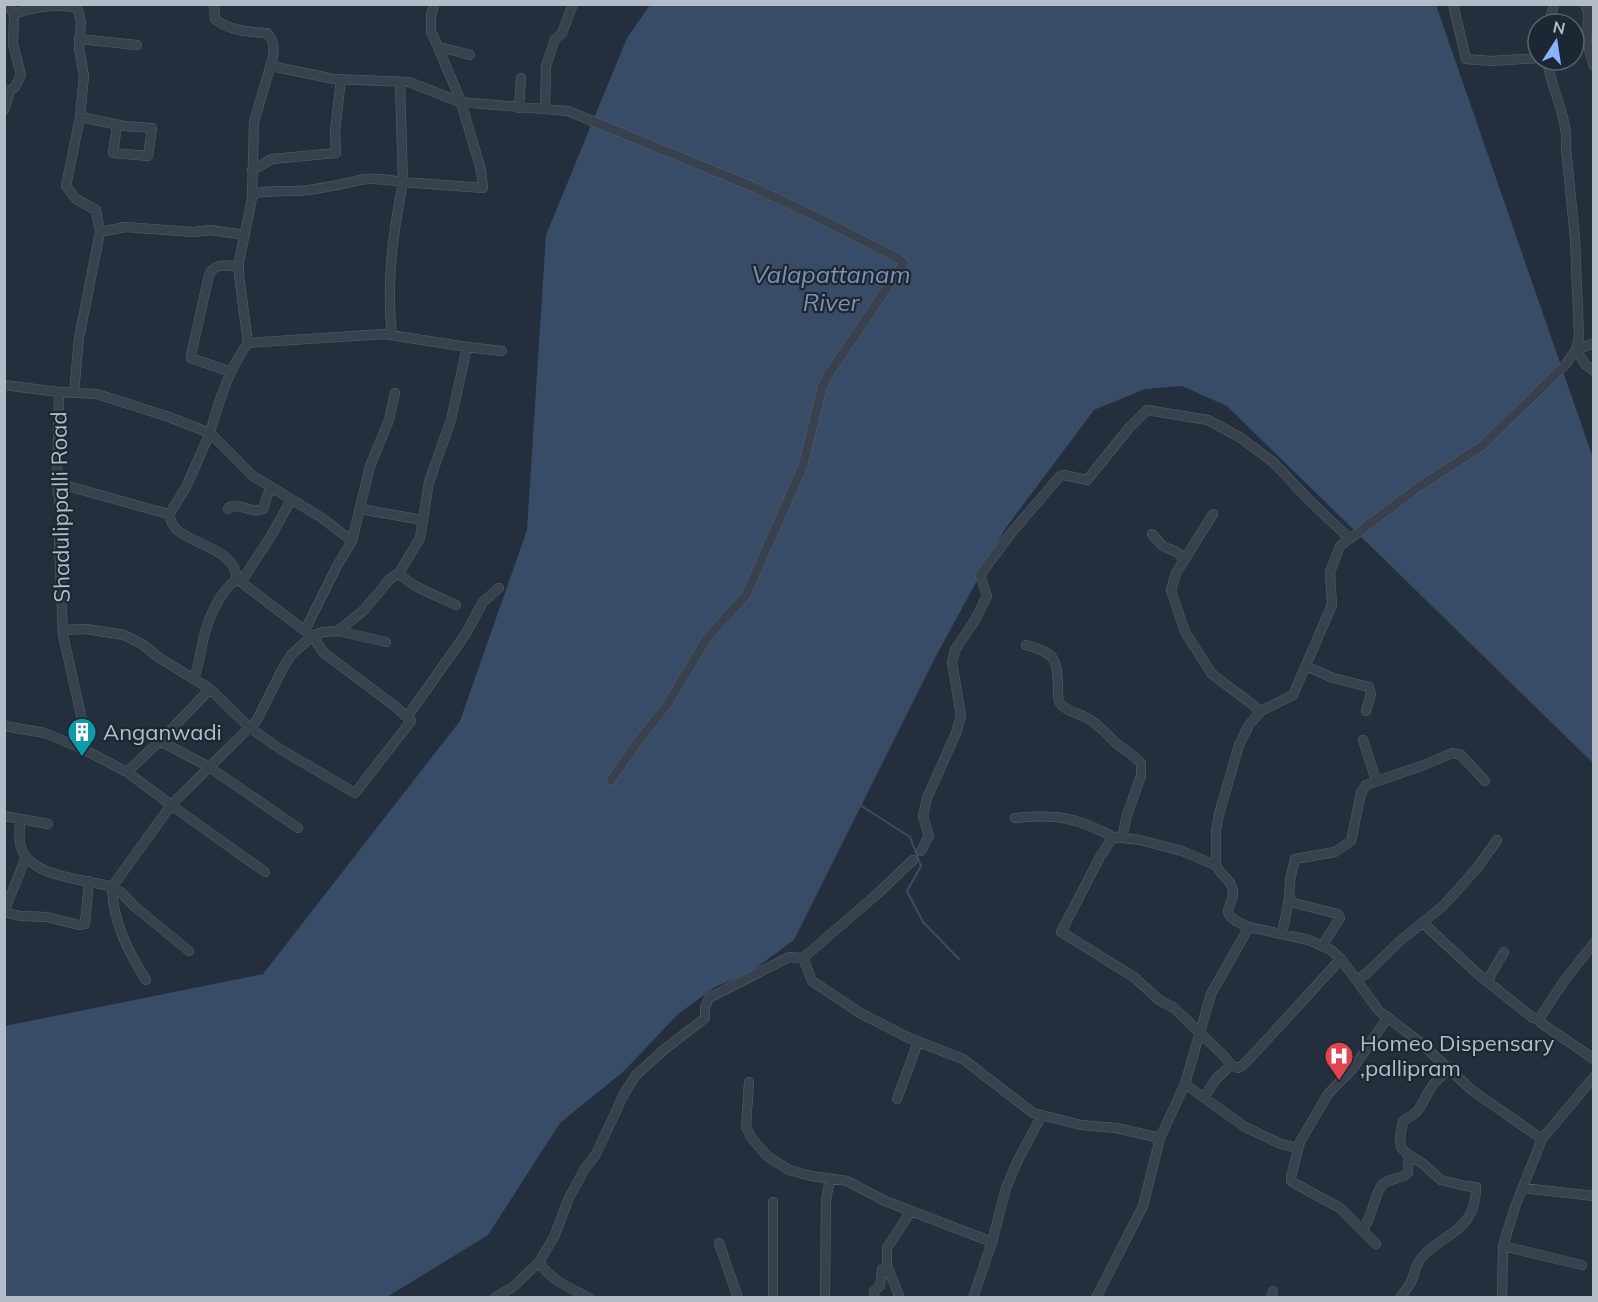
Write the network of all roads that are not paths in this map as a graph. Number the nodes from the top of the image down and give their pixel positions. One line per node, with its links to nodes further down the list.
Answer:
1 (9, 4): 8 (street)
2 (214, 4): 15 (street)
3 (425, 4): 9 (street)
4 (434, 4): 9 (street)
5 (573, 4): 24 (street)
6 (1453, 4): 14 (street)
7 (1584, 4): 16 (street)
8 (13, 14): 10 (street); 21 (street)
9 (431, 21): 12 (street)
10 (79, 39): 11 (street); 26 (street)
11 (137, 45)
12 (440, 53): 13 (street); 22 (street)
13 (470, 55)
14 (1526, 59)
15 (271, 66): 19 (street); 28 (street)
16 (1593, 66)
17 (1548, 72): 38 (street)
18 (521, 78): 23 (street)
19 (341, 79): 20 (street); 28 (street)
20 (400, 82): 22 (street); 29 (street)
21 (7, 91): 25 (street)
22 (460, 102): 23 (street); 29 (street)
23 (519, 108): 24 (street)
24 (545, 109): 81 (street)
25 (4, 110)
26 (80, 117): 27 (street); 31 (street)
27 (117, 125): 27 (street)
28 (252, 170): 30 (street)
29 (403, 182): 30 (street); 34 (street)
30 (252, 194): 32 (street)
31 (100, 232): 32 (street); 44 (street)
32 (245, 235): 33 (street)
33 (239, 266): 35 (street); 41 (street)
34 (392, 335): 35 (street); 37 (street)
35 (248, 343): 41 (street)
36 (1593, 344): 38 (street)
37 (466, 347): 39 (street); 54 (street)
38 (1576, 350): 40 (street); 56 (street)
39 (502, 351)
40 (1593, 371)
41 (231, 372): 46 (street)
42 (4, 385): 43 (street)
43 (59, 392): 44 (street, Shadulippalli Road); 47 (street, Shadulippalli Road)
44 (74, 392): 46 (street, Shadulippalli Road)
45 (395, 393): 51 (street)
46 (210, 433): 48 (street); 53 (street)
47 (57, 483): 53 (street); 63 (street, Shadulippalli Road)
48 (270, 488): 49 (street); 50 (street)
49 (291, 500): 57 (street); 60 (street)
50 (228, 509)
51 (360, 509): 54 (street); 57 (street)
52 (1214, 514): 58 (street)
53 (169, 515): 60 (street)
54 (423, 520): 59 (street)
55 (1152, 534): 58 (street)
56 (1349, 538): 68 (street); 92 (street)
57 (352, 541): 65 (street)
58 (1184, 561): 71 (street)
59 (399, 573): 62 (street); 64 (street)
60 (239, 581): 65 (street); 69 (street)
61 (499, 588): 73 (street)
62 (456, 605)
63 (63, 630): 69 (street); 78 (street, Shadulippalli Road)
64 (338, 631): 65 (street); 66 (street)
65 (308, 633): 73 (street); 75 (street)
66 (386, 642)
67 (1026, 645): 90 (street)
68 (1306, 666): 71 (street); 72 (street)
69 (194, 678): 70 (street)
70 (210, 689): 75 (street); 77 (street)
71 (1261, 711): 95 (street)
72 (1366, 711)
73 (407, 717): 75 (street)
74 (4, 726): 78 (street)
75 (249, 727): 79 (street)
76 (1363, 740): 82 (street)
77 (160, 741): 79 (street); 80 (street)
78 (83, 749): 80 (street)
79 (208, 766): 84 (street); 89 (street)
80 (127, 772): 84 (street)
81 (611, 780)
82 (1376, 780): 83 (street); 99 (street)
83 (1485, 782)
84 (171, 805): 96 (street); 98 (street)
85 (4, 816): 87 (street)
86 (1015, 818): 90 (street)
87 (20, 819): 88 (street); 93 (street)
88 (48, 824)
89 (298, 828)
90 (1118, 837): 95 (street); 114 (street)
91 (1497, 840): 100 (street)
92 (921, 851)
93 (26, 857): 97 (street); 97 (street)
94 (913, 860): 107 (street)
95 (1217, 866): 101 (street)
96 (265, 873)
97 (89, 881): 98 (street)
98 (112, 887): 105 (street); 109 (street)
99 (1289, 899): 102 (street); 104 (street)
100 (1423, 923): 110 (street); 111 (street)
101 (1249, 927): 102 (street); 114 (street)
102 (1282, 934): 104 (street)
103 (1593, 943): 113 (street)
104 (1322, 946): 108 (street)
105 (189, 951)
106 (1504, 952): 111 (street)
107 (803, 958): 115 (street); 139 (street)
108 (1341, 959): 110 (street); 117 (street)
109 (146, 980)
110 (1356, 980): 112 (street)
111 (1489, 982): 113 (street)
112 (1388, 1017): 118 (street); 127 (street)
113 (1539, 1019): 116 (street)
114 (1200, 1032): 117 (street); 121 (street)
115 (918, 1042): 123 (street); 124 (street)
116 (1593, 1059)
117 (1231, 1065): 122 (street)
118 (1450, 1069): 126 (street); 128 (street)
119 (1593, 1077): 126 (street)
120 (749, 1082): 129 (street)
121 (1185, 1084): 122 (street); 125 (street)
122 (1204, 1097): 127 (street)
123 (897, 1099)
124 (1042, 1115): 125 (street); 135 (street)
125 (1160, 1138): 150 (street)
126 (1542, 1139): 130 (street)
127 (1297, 1148): 134 (street)
128 (1409, 1155): 134 (street); 151 (street)
129 (830, 1179): 133 (street); 146 (street)
130 (1523, 1188): 131 (street); 138 (street)
131 (1593, 1196)
132 (773, 1202): 145 (street)
133 (911, 1211): 135 (street); 141 (street)
134 (1363, 1230): 137 (street)
135 (992, 1242): 149 (street)
136 (719, 1243): 144 (street)
137 (1376, 1244)
138 (1503, 1246): 140 (street); 152 (street)
139 (539, 1262): 142 (street); 143 (street)
140 (1582, 1265)
141 (887, 1266): 147 (street); 148 (street)
142 (494, 1298)
143 (589, 1298)
144 (738, 1298)
145 (773, 1298)
146 (825, 1298)
147 (874, 1298)
148 (900, 1298)
149 (973, 1298)
150 (1096, 1298)
151 (1400, 1298)
152 (1502, 1298)

